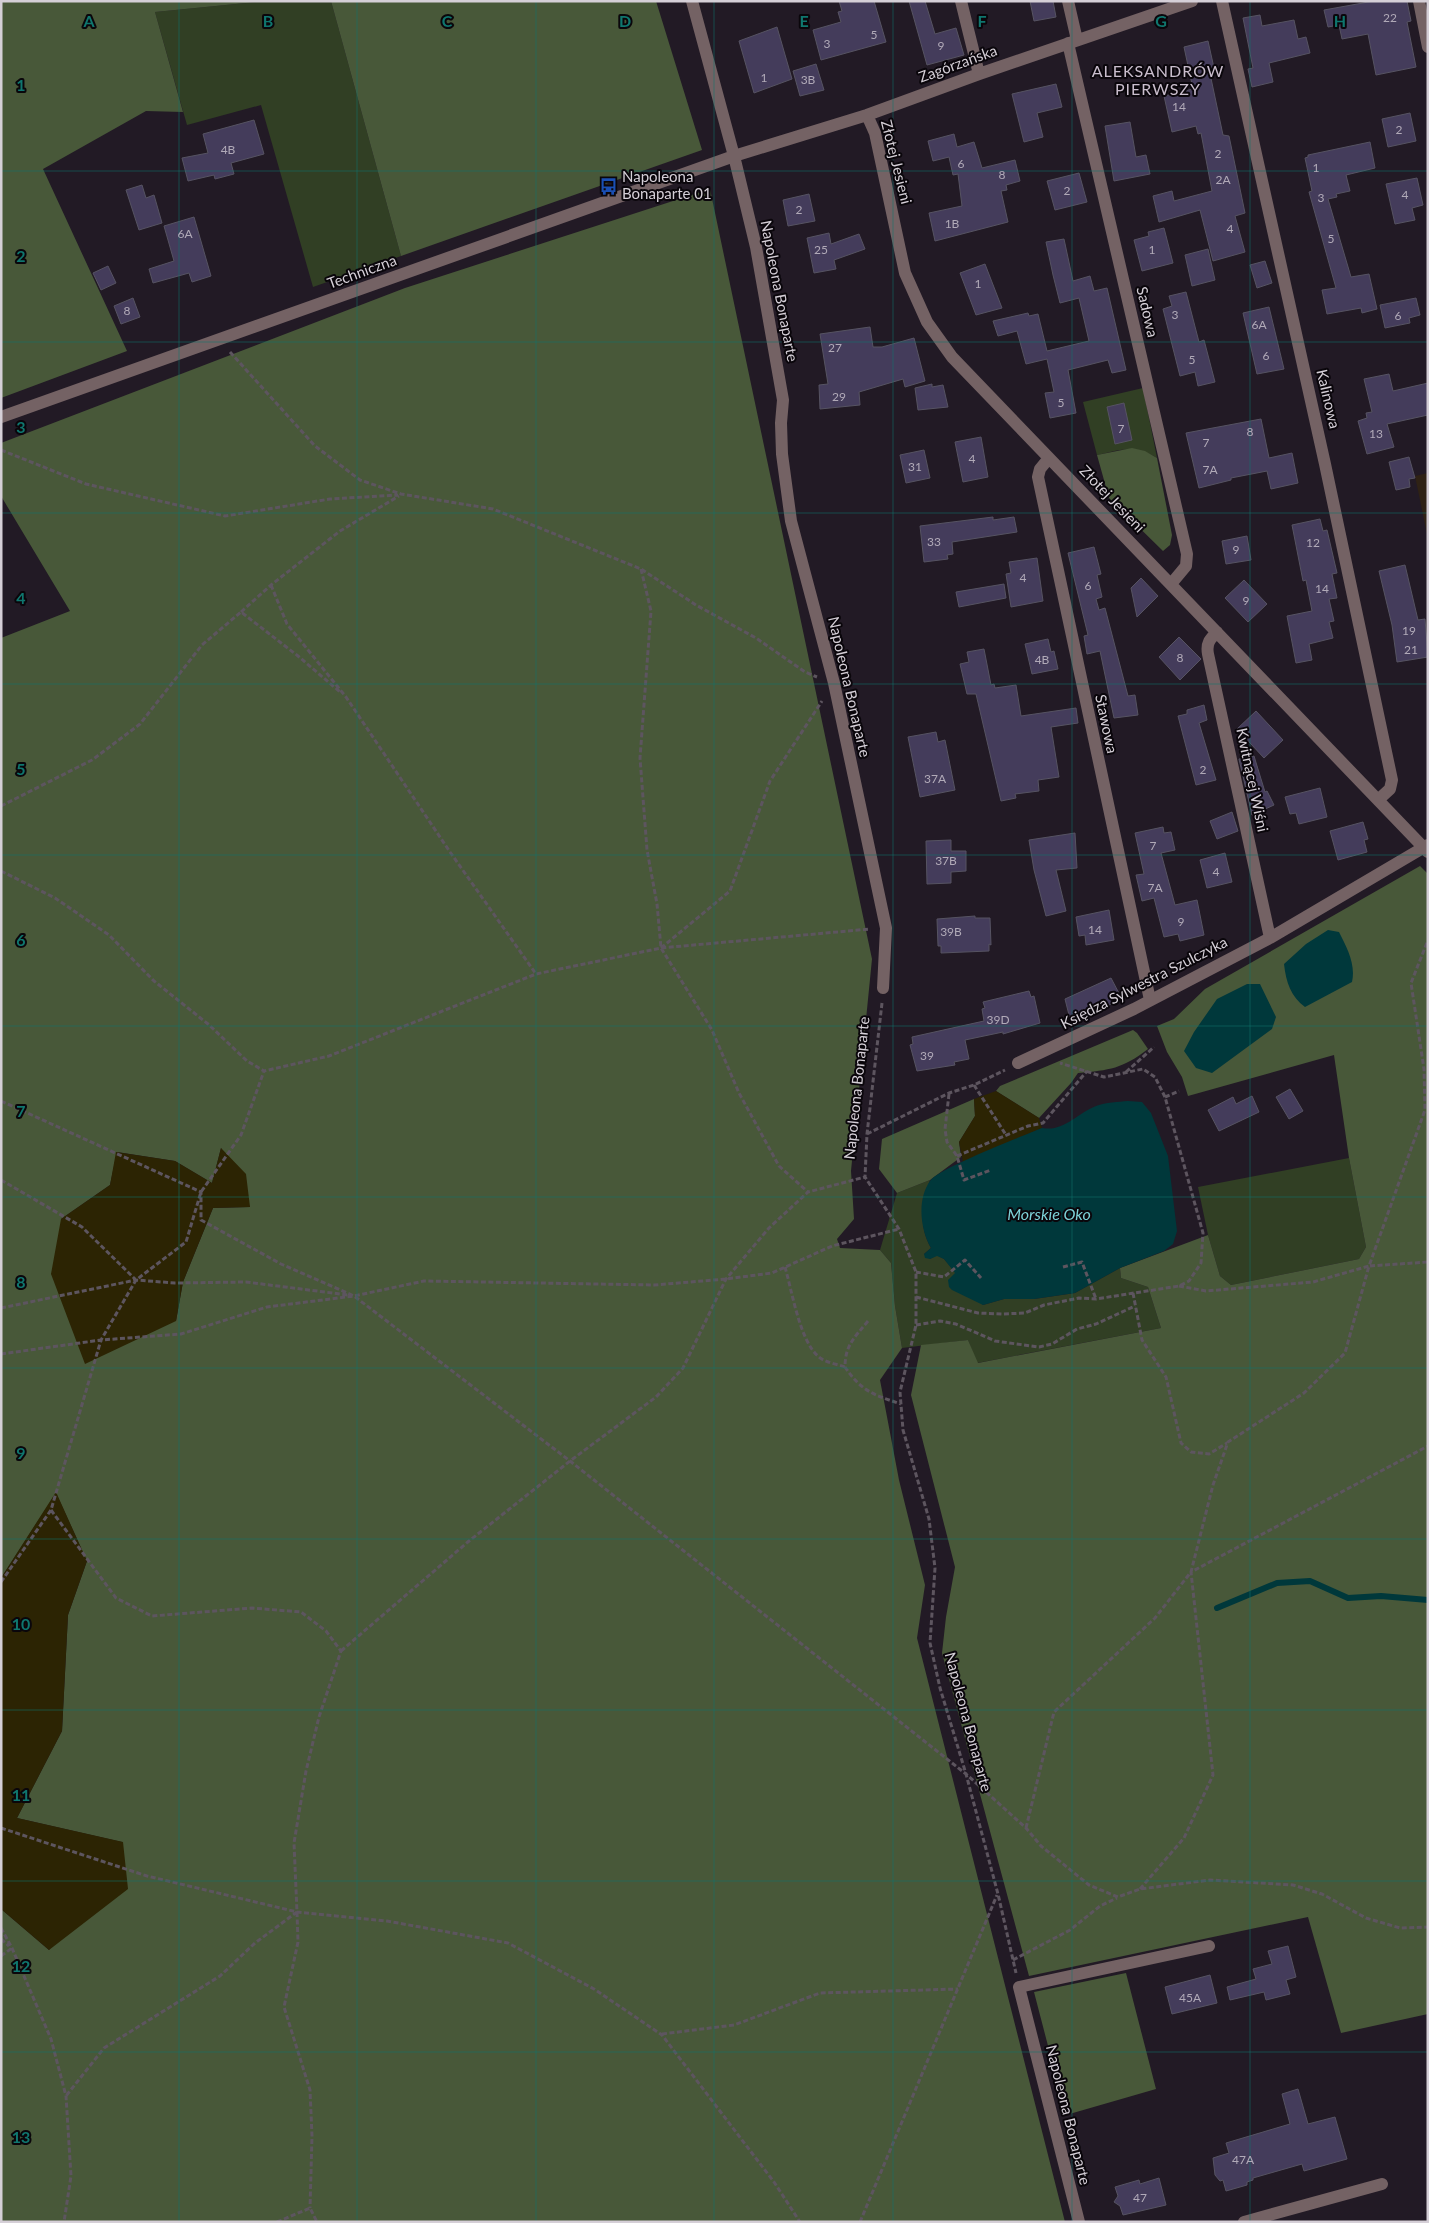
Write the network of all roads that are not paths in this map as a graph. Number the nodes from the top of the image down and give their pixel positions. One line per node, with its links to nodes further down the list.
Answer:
1 (692, 1): 11 (street, Napoleona Bonaparte)
2 (961, 1): 9 (street)
3 (1068, 1): 7 (street, Sadowa)
4 (1192, 1): 7 (street, Zagórzańska)
5 (1222, 1): 16 (street, Kalinowa)
6 (1419, 1): 8 (street)
7 (1072, 42): 9 (street, Zagórzańska); 14 (street, Sadowa)
8 (1428, 47)
9 (979, 74): 10 (street, Zagórzańska)
10 (868, 114): 11 (street, Zagórzańska); 13 (street, Złotej Jesieni)
11 (734, 156): 12 (street, Techniczna); 19 (street, Napoleona Bonaparte)
12 (1, 417)
13 (1049, 458): 14 (street, Złotej Jesieni); 20 (street, Stawowa)
14 (1171, 584): 15 (street, Złotej Jesieni)
15 (1217, 632): 16 (street, Złotej Jesieni); 18 (street, Kwitnącej Wiśni)
16 (1378, 800): 17 (street, Złotej Jesieni)
17 (1426, 848): 18 (street, Księdza Sylwestra Szulczyka)
18 (1270, 938): 20 (street, Księdza Sylwestra Szulczyka)
19 (884, 988)
20 (1150, 1000): 21 (street, Księdza Sylwestra Szulczyka)
21 (1018, 1063)
22 (1209, 1946): 24 (street, Napoleona Bonaparte)
23 (1382, 2184): 25 (street)
24 (1079, 2222)
25 (1244, 2222)

